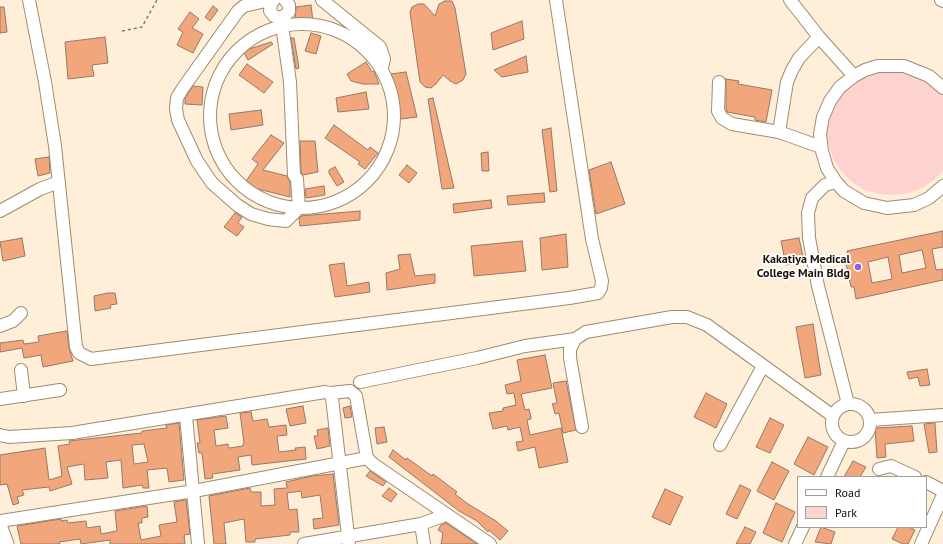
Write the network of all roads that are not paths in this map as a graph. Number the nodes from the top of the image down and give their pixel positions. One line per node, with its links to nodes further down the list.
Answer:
1 (29, 0): 16 (street)
2 (270, 0): 19 (street)
3 (274, 0): 8 (street)
4 (285, 0): 8 (street)
5 (322, 0): 10 (street)
6 (556, 0): 16 (street)
7 (790, 0): 9 (street)
8 (282, 23): 10 (street); 19 (street); 19 (street)
9 (819, 37): 11 (street); 14 (street)
10 (382, 67): 19 (street)
11 (854, 76): 13 (street); 15 (street)
12 (719, 82): 14 (street)
13 (943, 88)
14 (778, 132): 15 (street)
15 (821, 147): 17 (street)
16 (59, 182): 20 (street)
17 (836, 182): 18 (street); 31 (street)
18 (943, 186)
19 (299, 208)
20 (0, 211)
21 (21, 313): 22 (street)
22 (0, 326)
23 (575, 339): 24 (street); 26 (street); 36 (street)
24 (763, 366): 34 (street); 39 (street)
25 (21, 370): 29 (street)
26 (360, 382)
27 (60, 390): 29 (street)
28 (330, 393): 33 (street); 40 (street); 41 (street)
29 (24, 396): 30 (street)
30 (0, 400)
31 (848, 404): 34 (street); 35 (street)
32 (943, 415): 35 (street)
33 (186, 416): 37 (street); 46 (street)
34 (833, 416): 38 (street)
35 (870, 420): 38 (street)
36 (582, 427)
37 (3, 438)
38 (844, 441): 43 (street)
39 (720, 445)
40 (367, 458): 41 (street); 49 (street)
41 (340, 462): 46 (street); 54 (street)
42 (879, 469): 44 (street)
43 (827, 476)
44 (913, 476)
45 (927, 483): 47 (street)
46 (194, 491): 50 (street); 56 (street)
47 (943, 491)
48 (943, 495): 61 (street)
49 (446, 515): 51 (street); 59 (street)
50 (0, 521)
51 (421, 524): 54 (street); 58 (street)
52 (0, 528): 55 (main road)
53 (803, 528): 60 (street)
54 (349, 540): 57 (street)
55 (6, 544)
56 (198, 544)
57 (304, 544)
58 (424, 544)
59 (490, 544)
60 (795, 544)
61 (921, 544)

